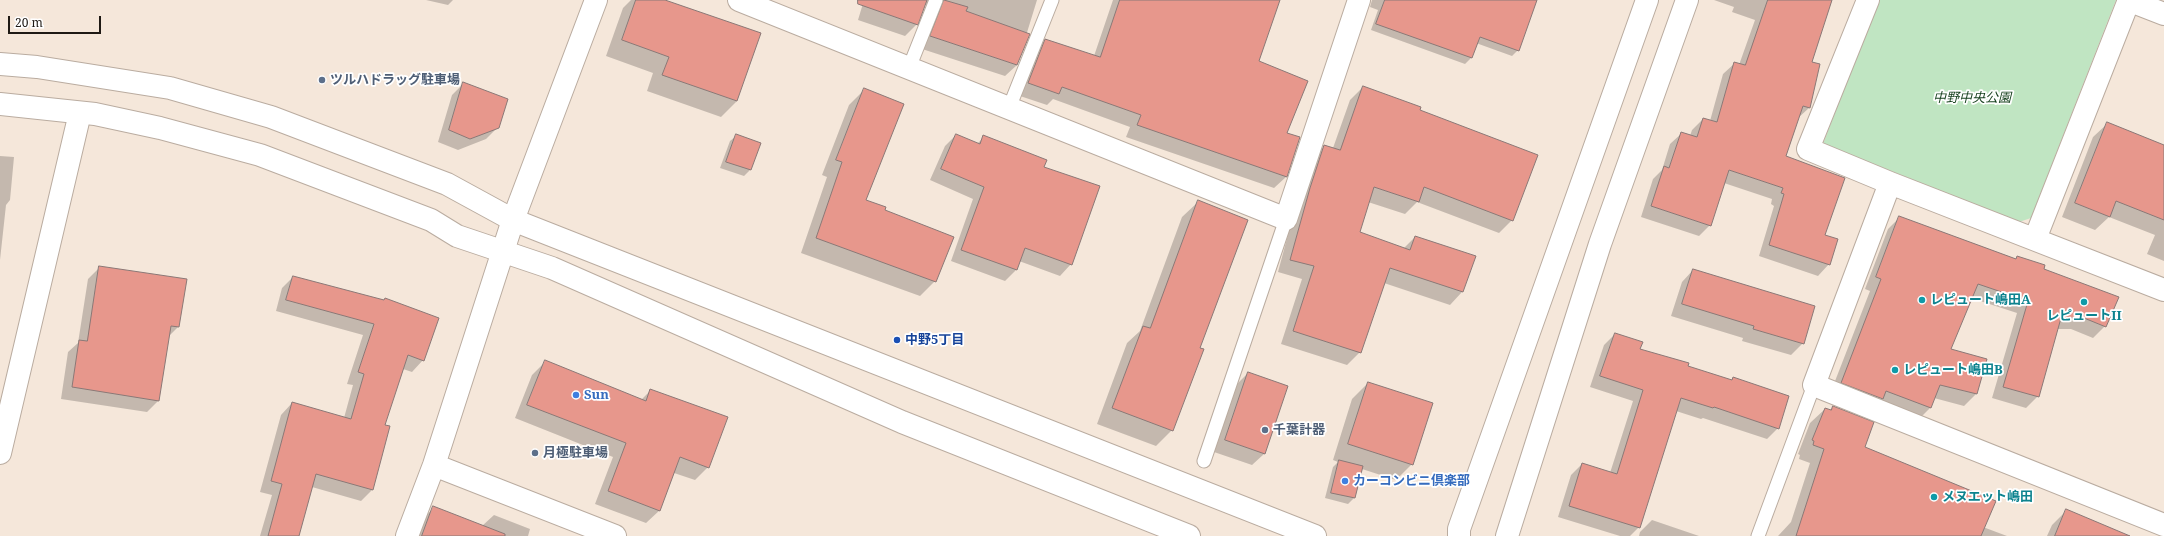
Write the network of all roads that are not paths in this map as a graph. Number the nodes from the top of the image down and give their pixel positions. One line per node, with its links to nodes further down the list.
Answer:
1 (596, 0): 18 (street)
2 (739, 0): 12 (street)
3 (936, 0): 12 (lane)
4 (1052, 0): 14 (lane)
5 (1359, 0): 17 (street)
6 (1647, 0): 31 (street)
7 (1687, 0): 32 (street)
8 (1868, 0): 16 (street)
9 (2128, 0): 10 (street); 19 (street)
10 (2164, 14)
11 (0, 64): 18 (street)
12 (909, 68): 14 (street)
13 (0, 104): 15 (street)
14 (1009, 108): 17 (street)
15 (80, 113): 20 (street); 23 (street)
16 (1890, 183): 19 (street); 22 (street)
17 (1286, 219): 24 (lane)
18 (513, 220): 20 (street); 30 (street)
19 (2035, 239): 21 (street)
20 (504, 253): 25 (street); 29 (street)
21 (2164, 290)
22 (1814, 385): 26 (street); 33 (lane)
23 (0, 453)
24 (1204, 460)
25 (434, 465): 27 (street); 28 (street)
26 (2164, 525)
27 (407, 536)
28 (615, 536)
29 (1189, 536)
30 (1315, 536)
31 (1459, 536)
32 (1507, 536)
33 (1758, 536)

